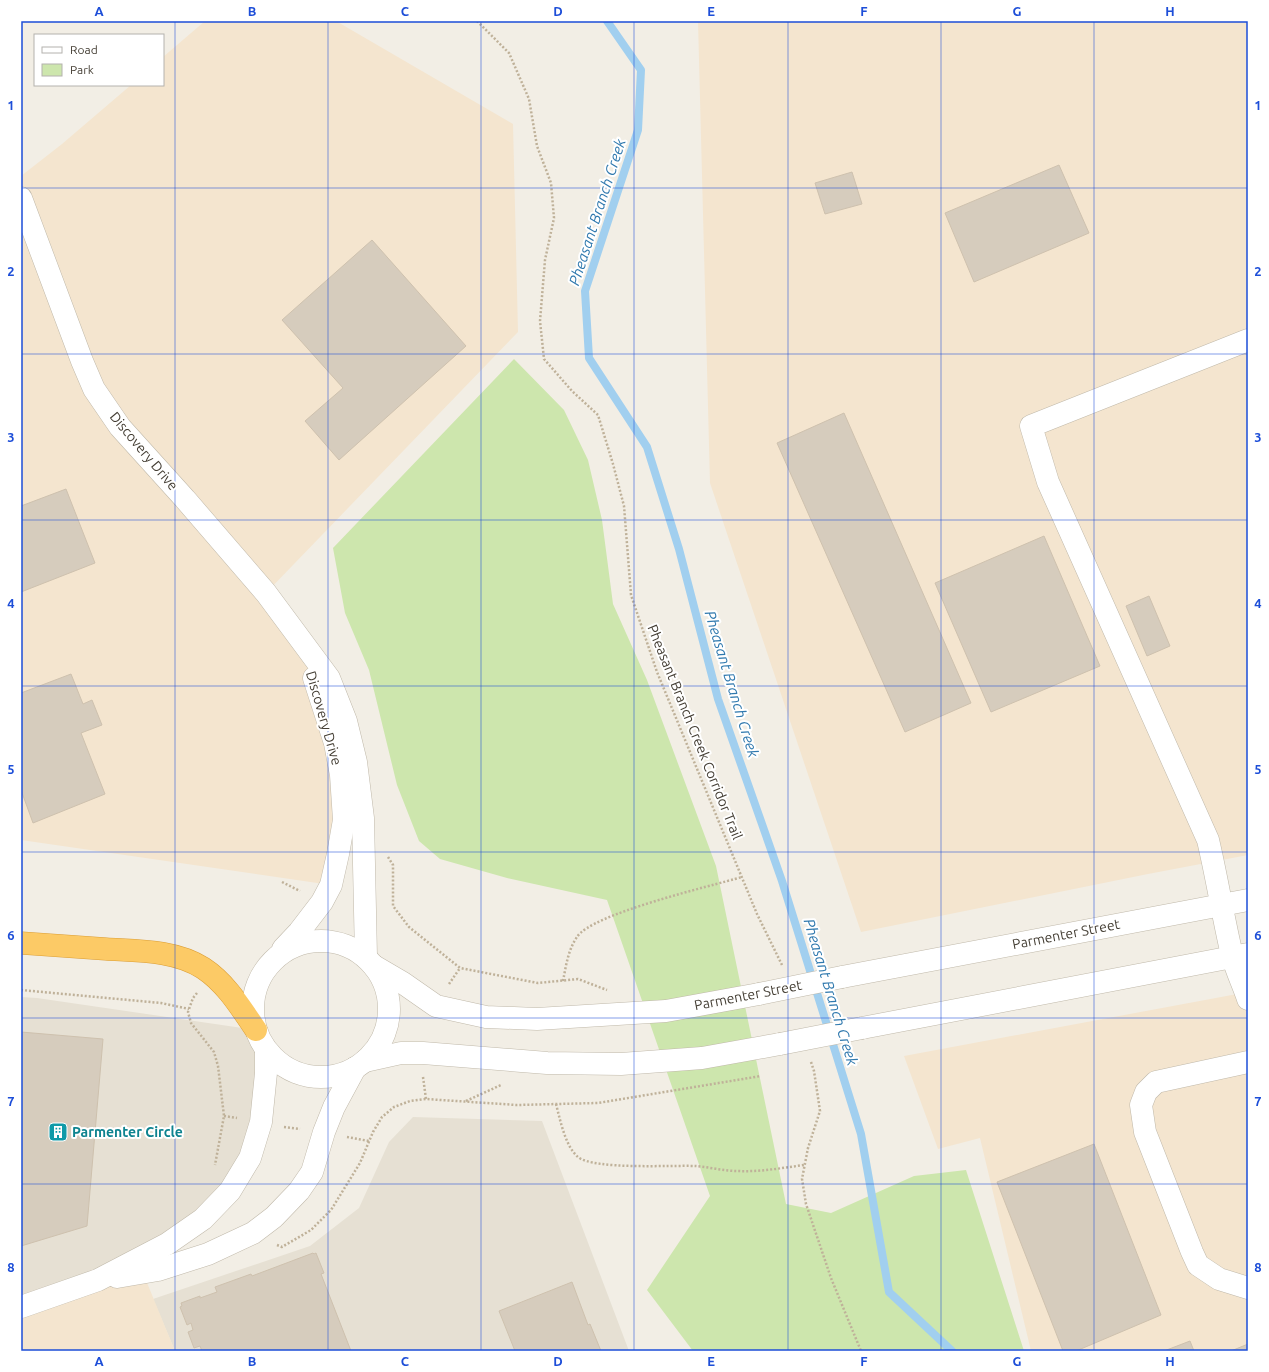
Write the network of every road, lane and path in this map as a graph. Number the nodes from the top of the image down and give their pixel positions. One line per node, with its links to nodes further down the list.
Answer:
1 (477, 21): 6 (path, Pheasant Branch Creek Corridor Trail)
2 (21, 198): 4 (street, Discovery Drive)
3 (1248, 340): 8 (street)
4 (296, 632): 10 (street, Discovery Drive); 12 (street, Discovery Drive)
5 (393, 865): 15 (path)
6 (742, 877): 13 (path, Pheasant Branch Creek Corridor Trail); 15 (path)
7 (1248, 900): 8 (street, Parmenter Street)
8 (1221, 905): 11 (street); 12 (street, Parmenter Street, bridge)
9 (21, 943): 20 (highway)
10 (279, 954): 12 (street); 20 (street)
11 (1240, 956): 18 (street); 24 (street, bridge)
12 (370, 961): 24 (street)
13 (783, 969)
14 (578, 979): 15 (path)
15 (563, 981)
16 (21, 990): 19 (path)
17 (193, 998): 19 (path)
18 (1248, 999)
19 (189, 1009): 27 (path)
20 (256, 1030): 21 (street)
21 (266, 1050): 24 (street); 28 (street)
22 (810, 1056): 31 (path)
23 (1248, 1062): 35 (street)
24 (360, 1065): 29 (street)
25 (761, 1076): 26 (path)
26 (556, 1104): 30 (path); 31 (path)
27 (224, 1116): 28 (path); 32 (path)
28 (261, 1122): 29 (path); 34 (street)
29 (324, 1132): 30 (path); 34 (street)
30 (368, 1141): 33 (path)
31 (804, 1165): 37 (path)
32 (212, 1170)
33 (282, 1247)
34 (98, 1280): 36 (street)
35 (1248, 1288)
36 (21, 1307)
37 (860, 1351)

